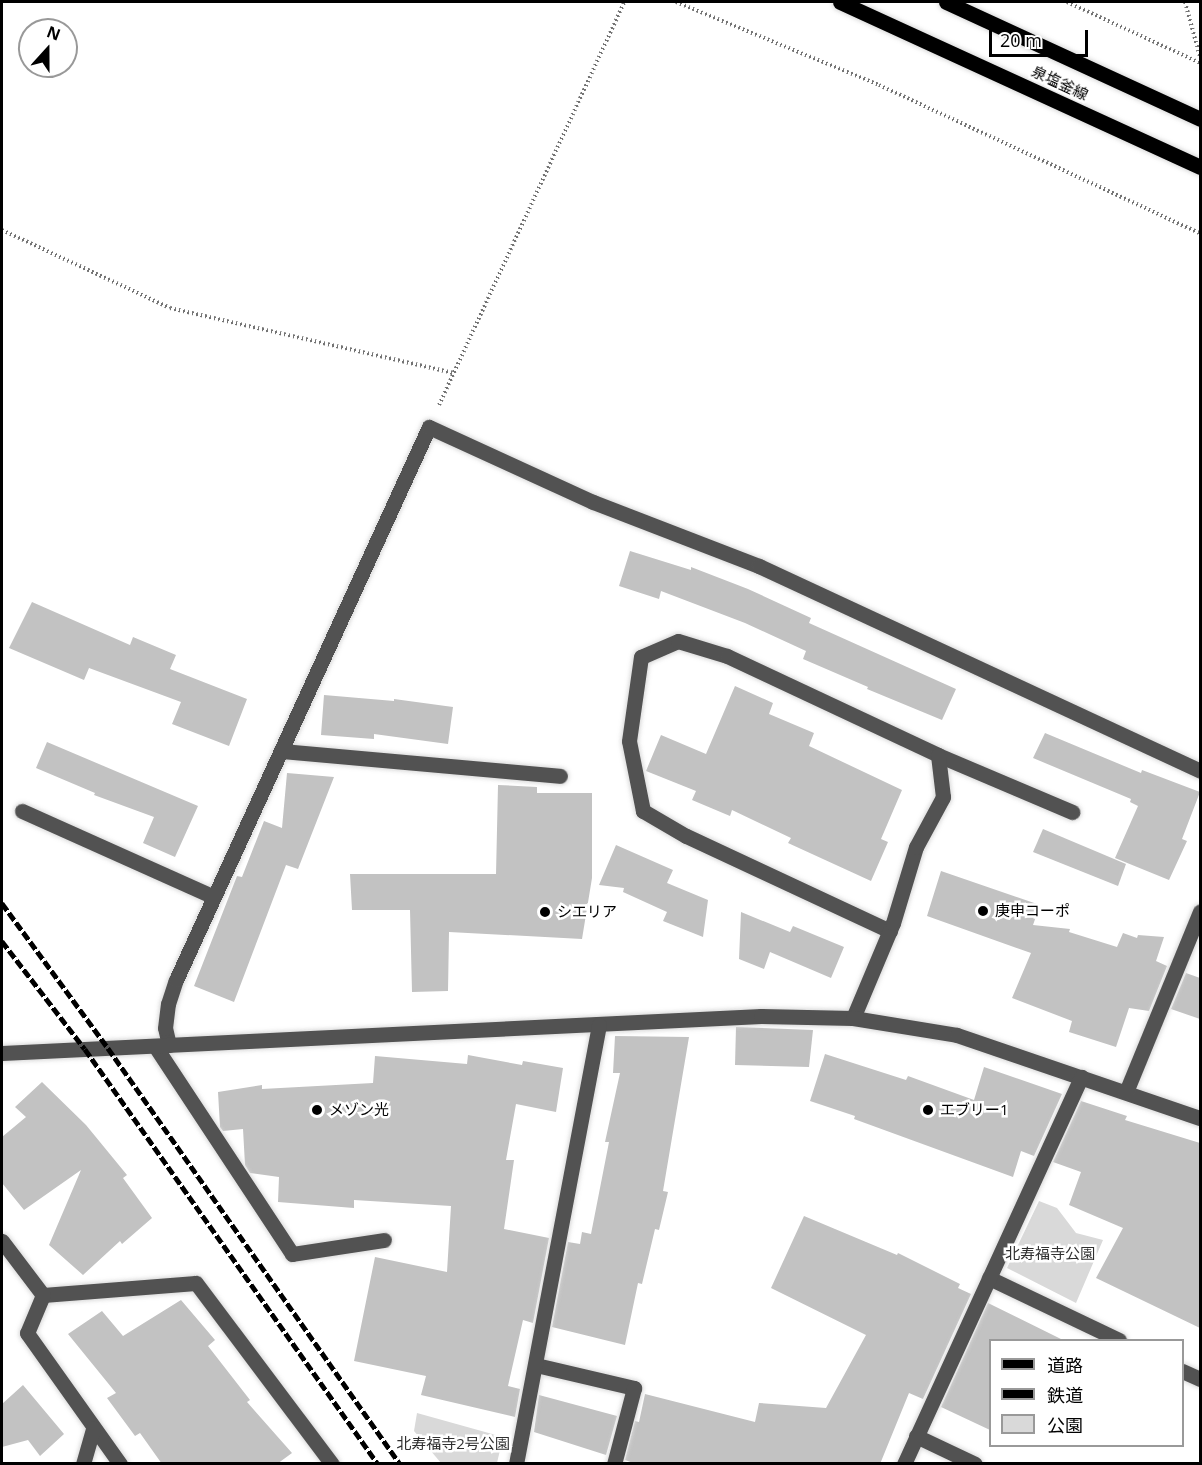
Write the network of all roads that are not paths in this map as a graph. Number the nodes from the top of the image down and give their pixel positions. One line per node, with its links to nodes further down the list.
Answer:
1 (840, 2): 4 (main road, 泉塩釜線)
2 (946, 2): 3 (main road, 泉塩釜線)
3 (1200, 119)
4 (1200, 167)
5 (281, 751): 7 (street); 8 (street); 11 (street)
6 (938, 755): 10 (street); 13 (street); 13 (street)
7 (1200, 771)
8 (560, 776)
9 (22, 811): 11 (street)
10 (1072, 813)
11 (214, 897): 16 (street)
12 (1200, 912): 19 (street)
13 (890, 931): 14 (street)
14 (853, 1018): 15 (street); 18 (street)
15 (599, 1024): 16 (street); 26 (street)
16 (162, 1045): 17 (street); 21 (street)
17 (2, 1053)
18 (1081, 1077): 19 (street); 23 (street)
19 (1126, 1092): 20 (street)
20 (1200, 1118)
21 (384, 1240)
22 (2, 1241): 24 (street)
23 (989, 1278): 25 (street); 30 (street)
24 (43, 1295): 29 (street); 33 (street)
25 (1115, 1339)
26 (536, 1365): 34 (street); 35 (street)
27 (1184, 1372): 28 (street)
28 (1200, 1379)
29 (93, 1428): 31 (street); 32 (street)
30 (916, 1437): 36 (street); 37 (street)
31 (83, 1464)
32 (120, 1464)
33 (332, 1464)
34 (516, 1464)
35 (614, 1464)
36 (904, 1464)
37 (975, 1464)

